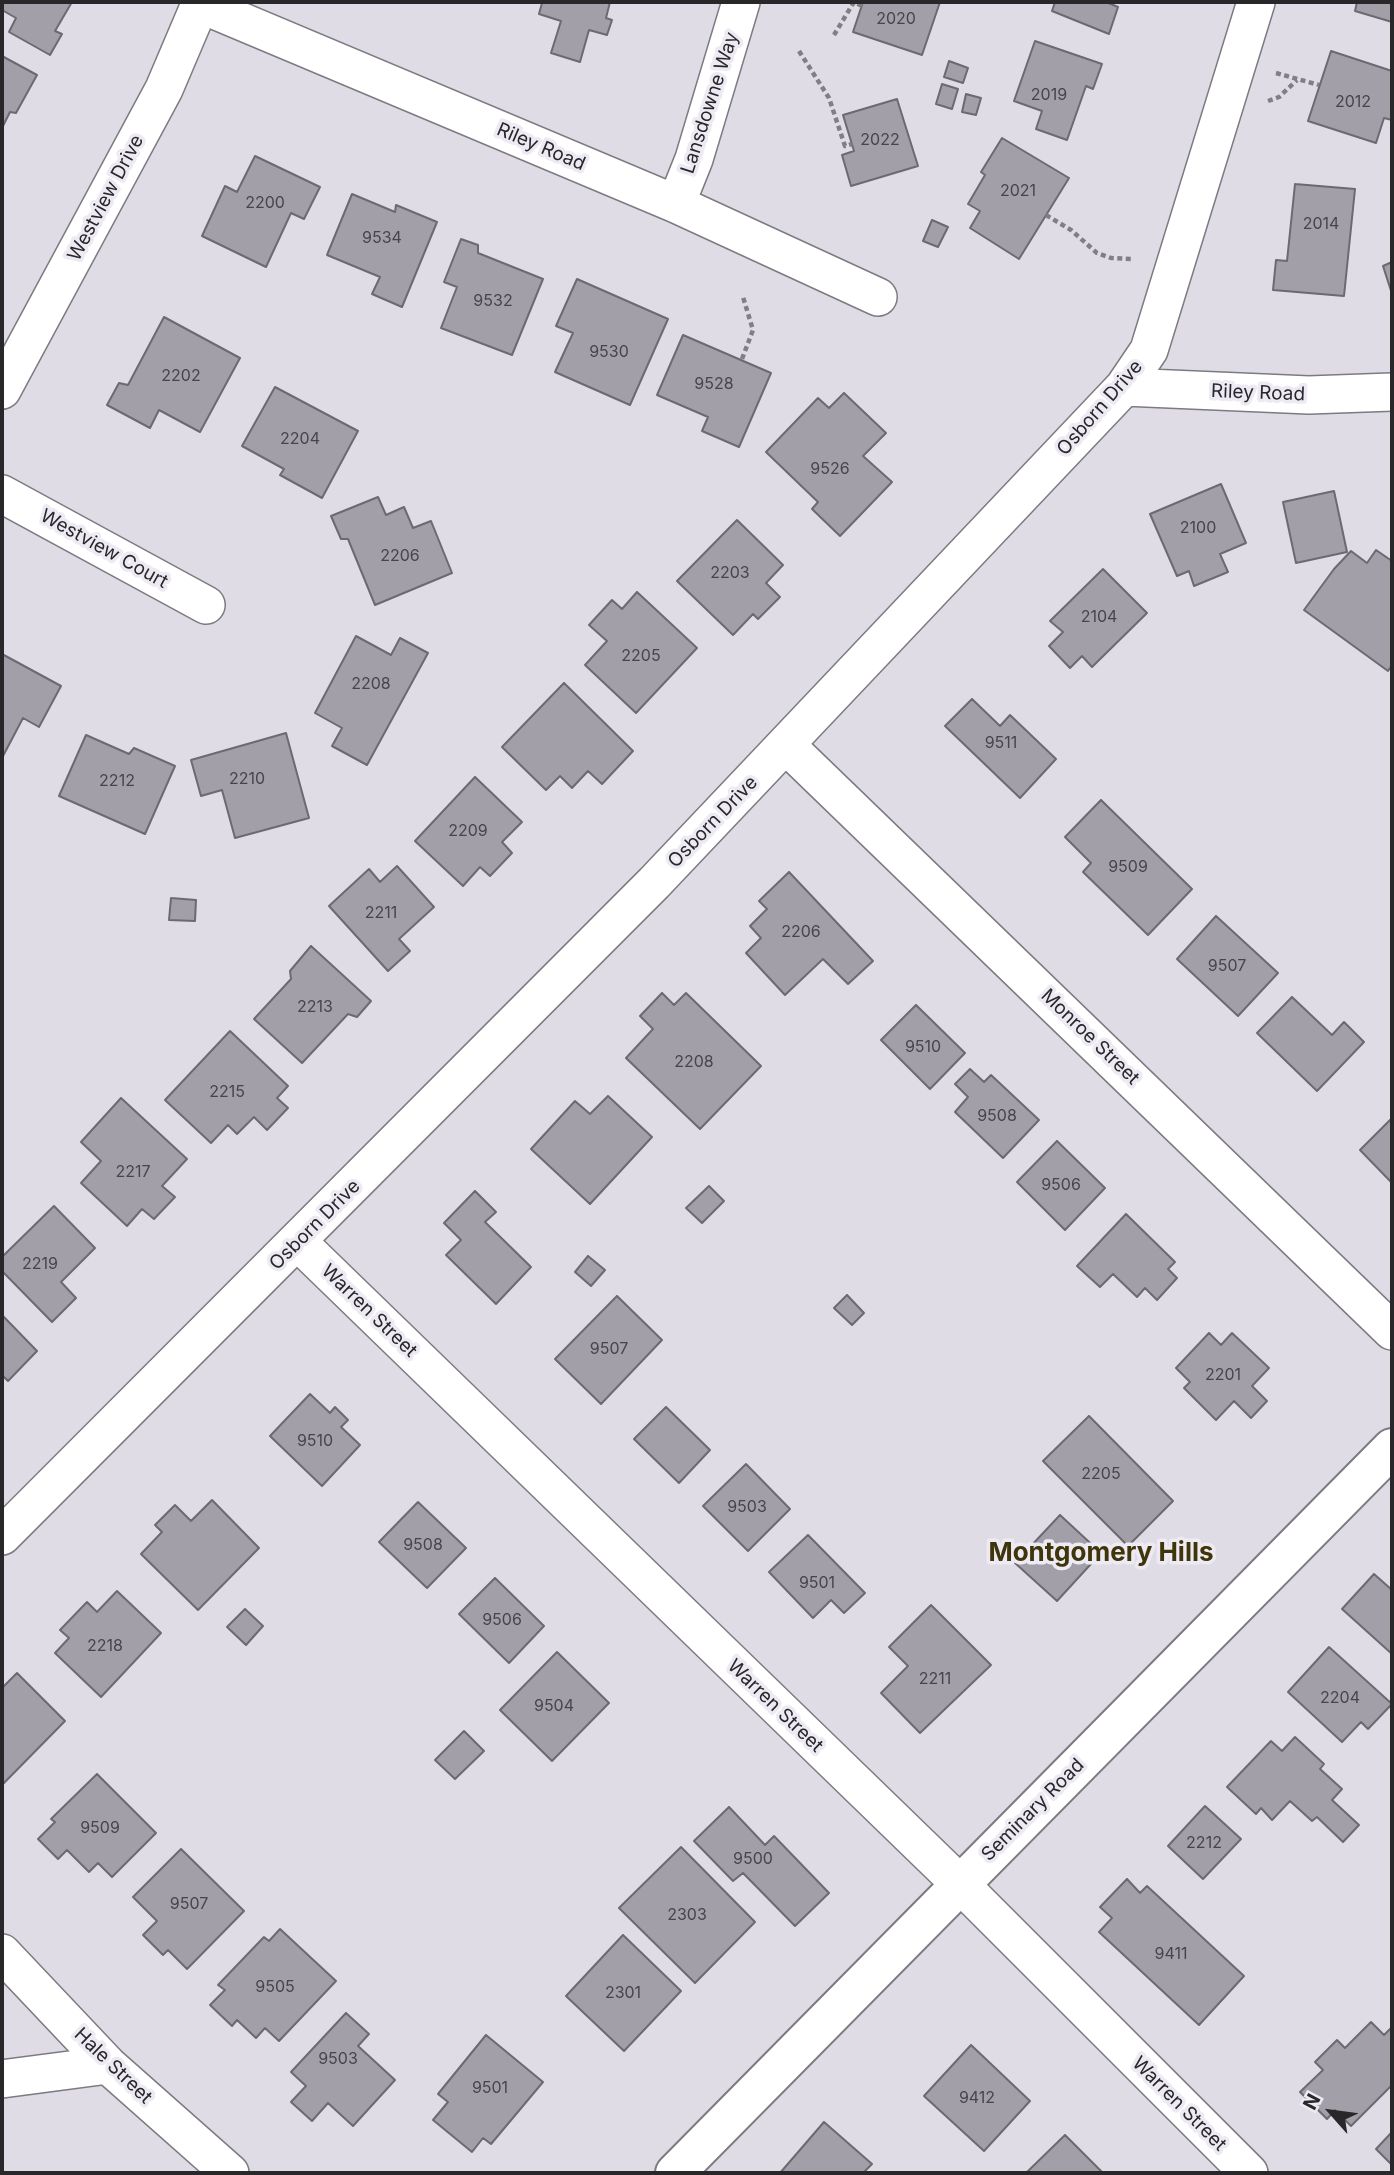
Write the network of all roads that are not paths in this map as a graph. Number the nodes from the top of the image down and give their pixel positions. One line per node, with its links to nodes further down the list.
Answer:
1 (741, 2): 4 (street, Lansdowne Way)
2 (1256, 2): 6 (street, Osborn Drive)
3 (201, 3): 4 (street, Riley Road); 7 (street, Westview Drive)
4 (676, 204): 5 (street, Riley Road)
5 (878, 297)
6 (1124, 387): 8 (street, Riley Road); 11 (street, Osborn Drive)
7 (2, 390)
8 (1392, 392)
9 (2, 494): 10 (street, Westview Court)
10 (206, 605)
11 (787, 746): 12 (street, Osborn Drive); 13 (street, Monroe Street)
12 (298, 1242): 15 (street, Osborn Drive); 16 (street, Warren Street)
13 (1392, 1331)
14 (1392, 1448): 16 (main road, Seminary Road)
15 (2, 1536)
16 (958, 1883): 21 (main road, Seminary Road); 22 (street, Warren Street)
17 (2, 1954): 18 (street, Hale Street)
18 (108, 2065): 19 (street); 20 (street, Hale Street)
19 (2, 2078)
20 (230, 2173)
21 (675, 2173)
22 (1249, 2173)

